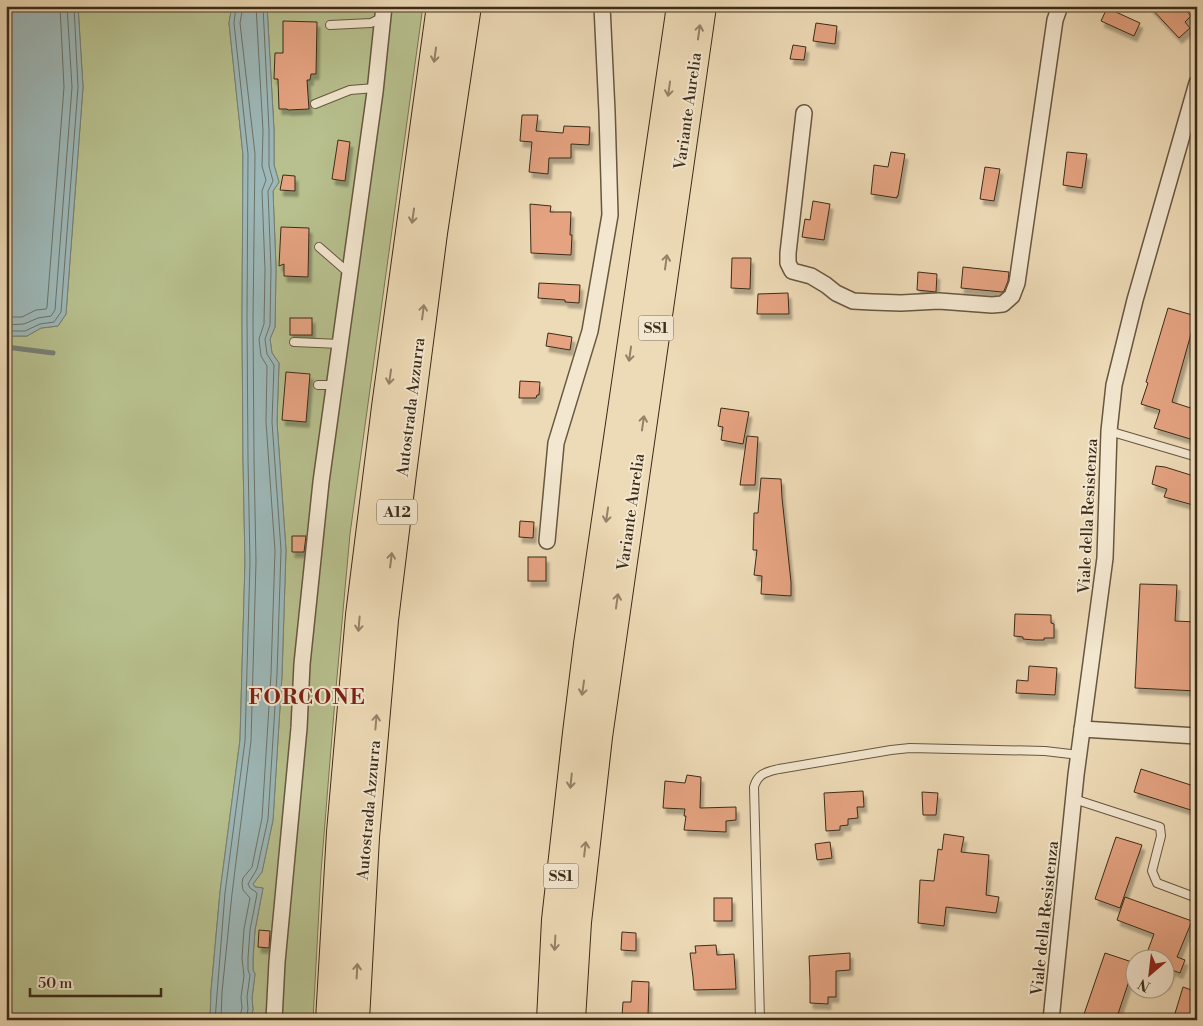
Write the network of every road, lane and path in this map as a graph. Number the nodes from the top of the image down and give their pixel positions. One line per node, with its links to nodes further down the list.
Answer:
1 (441, 6): 30 (highway, Autostrada Azzurra / A12, one-way to 30)
2 (467, 6): 31 (highway, Autostrada Azzurra / A12, one-way to 2)
3 (602, 6): 21 (street)
4 (681, 6): 22 (highway, Variante Aurelia / SS1, one-way to 22)
5 (702, 6): 22 (highway, Variante Aurelia / SS1, one-way to 5)
6 (1060, 6): 12 (street)
7 (383, 12): 8 (lane); 10 (street)
8 (330, 25)
9 (1197, 83): 19 (street, Viale della Resistenza)
10 (375, 88): 11 (lane); 14 (street)
11 (315, 104)
12 (804, 113)
13 (319, 247): 14 (lane)
14 (350, 274): 16 (street)
15 (294, 342): 16 (lane)
16 (340, 344): 18 (street)
17 (318, 385): 18 (lane)
18 (334, 385): 29 (street)
19 (1109, 430): 20 (lane); 23 (street, Viale della Resistenza)
20 (1197, 457)
21 (547, 541)
22 (600, 647): 24 (highway, Variante Aurelia / SS1)
23 (1082, 729): 25 (street); 26 (street, Viale della Resistenza)
24 (587, 735): 32 (highway, Variante Aurelia / SS1, one-way to 32); 33 (highway, Variante Aurelia / SS1, one-way to 24)
25 (1197, 736)
26 (1079, 754): 27 (street, Viale della Resistenza); 34 (lane)
27 (1074, 799): 28 (lane); 35 (street, Viale della Resistenza)
28 (1197, 898)
29 (274, 1020)
30 (330, 1020)
31 (355, 1020)
32 (551, 1020)
33 (571, 1020)
34 (760, 1020)
35 (1051, 1020)

